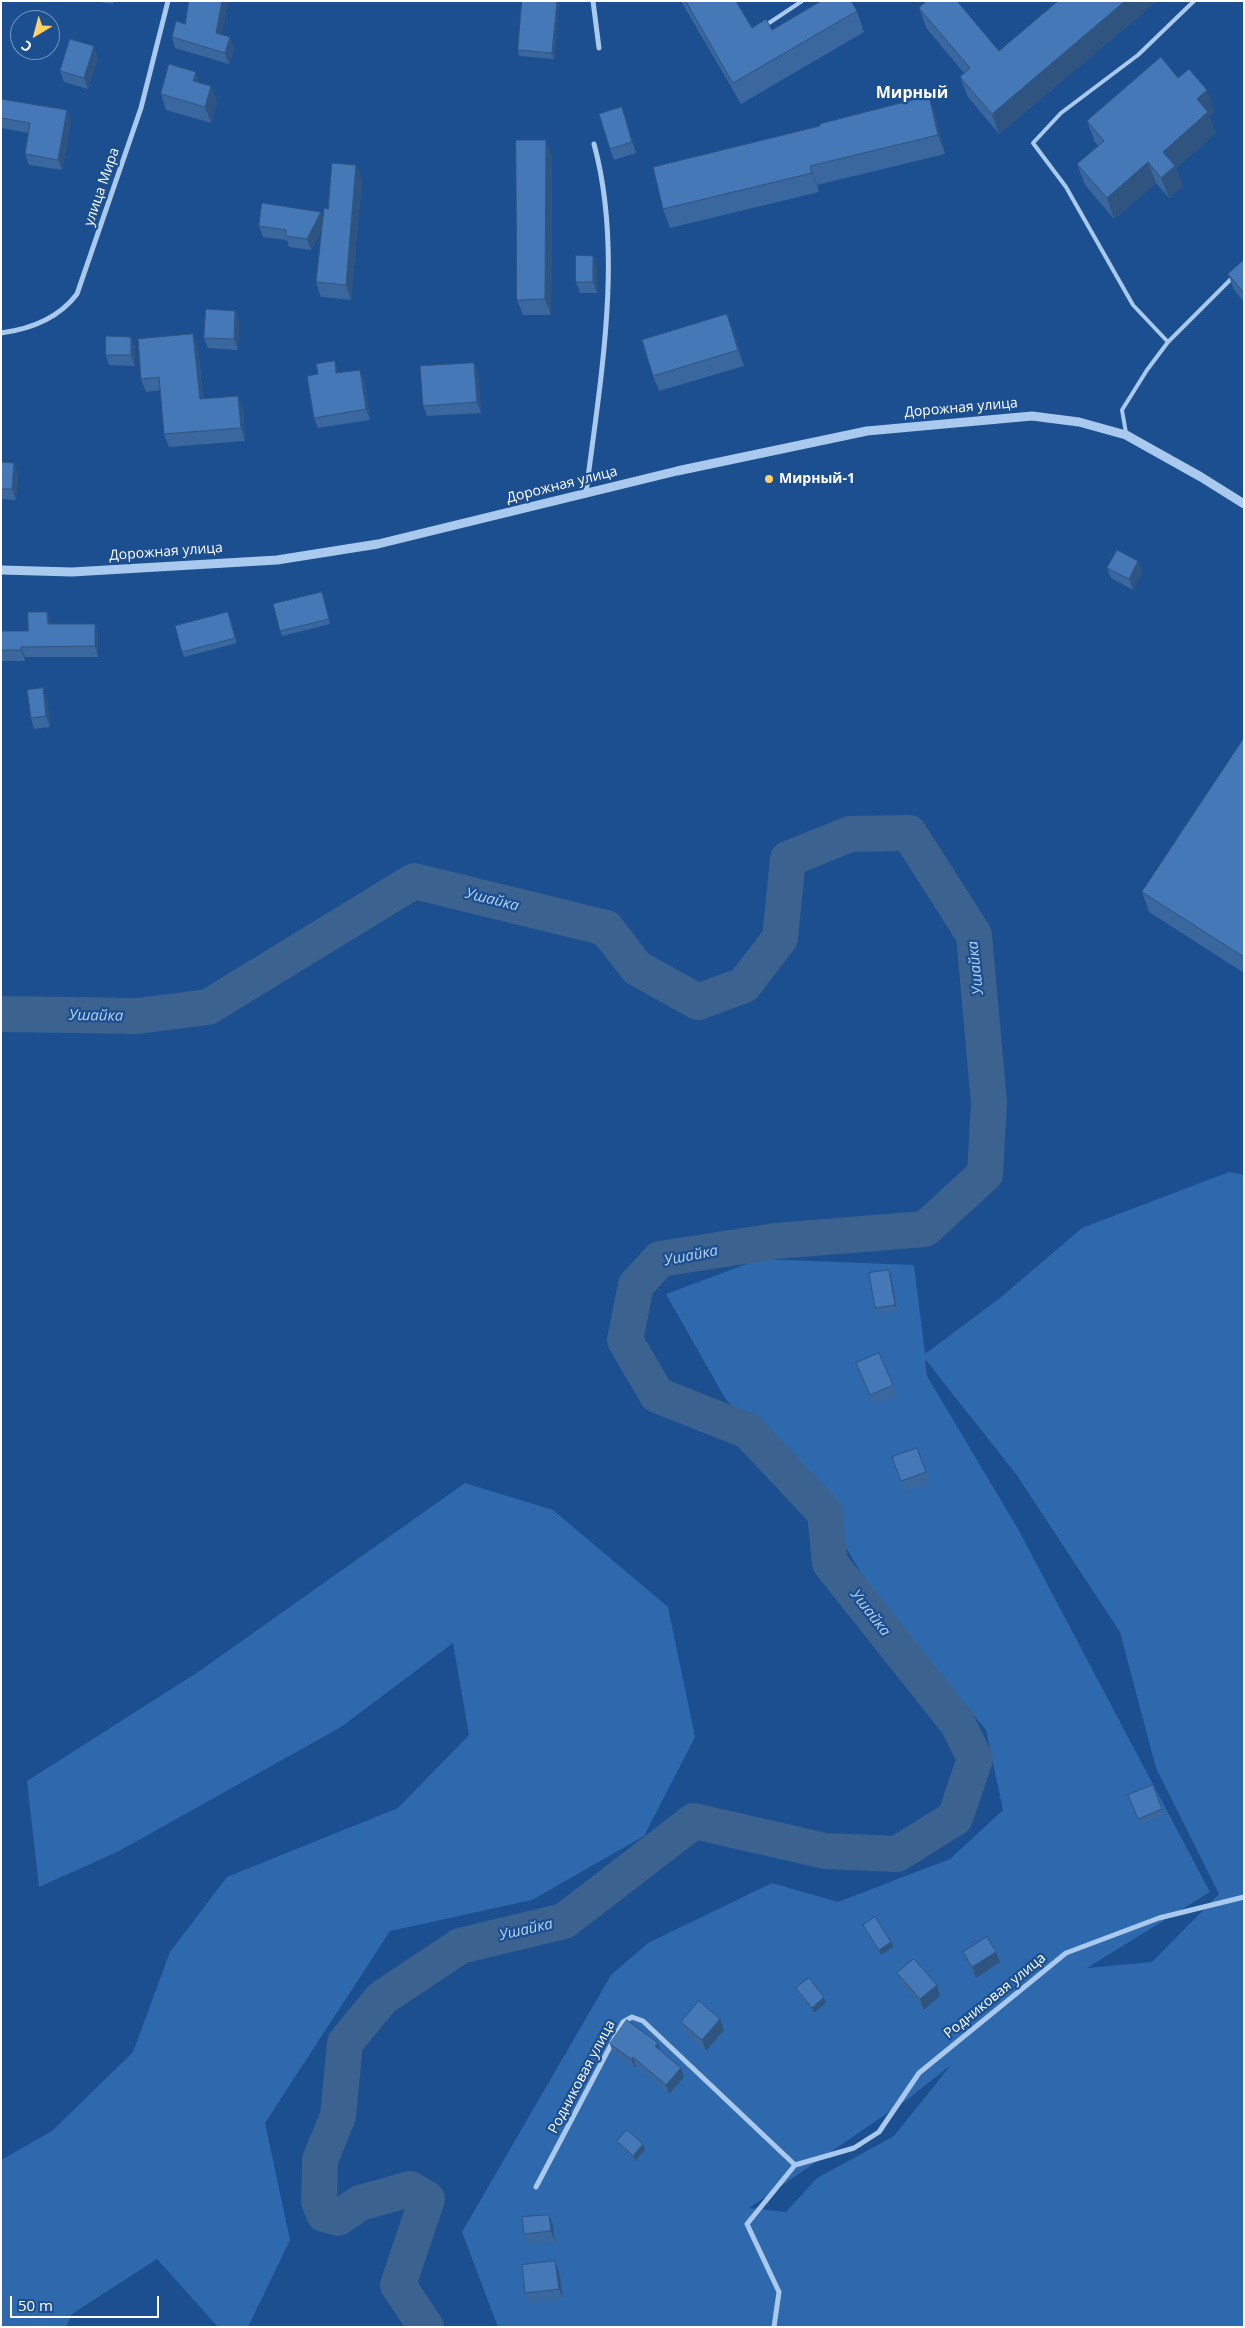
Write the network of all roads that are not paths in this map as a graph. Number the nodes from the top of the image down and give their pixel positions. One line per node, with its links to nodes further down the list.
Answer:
1 (168, 1): 9 (street, улица Мира)
2 (593, 1): 6 (street)
3 (802, 1): 5 (lane)
4 (1194, 1): 10 (lane)
5 (769, 23)
6 (599, 48)
7 (594, 144): 12 (street)
8 (1237, 273): 10 (lane)
9 (1, 333)
10 (1168, 342): 11 (lane)
11 (1126, 435): 12 (street, Дорожная улица); 13 (street, Дорожная улица)
12 (586, 493): 14 (street, Дорожная улица)
13 (1244, 504)
14 (1, 570)
15 (1244, 1897): 16 (street, Родниковая улица)
16 (796, 2166): 17 (street, Родниковая улица); 18 (street)
17 (536, 2187)
18 (774, 2327)

